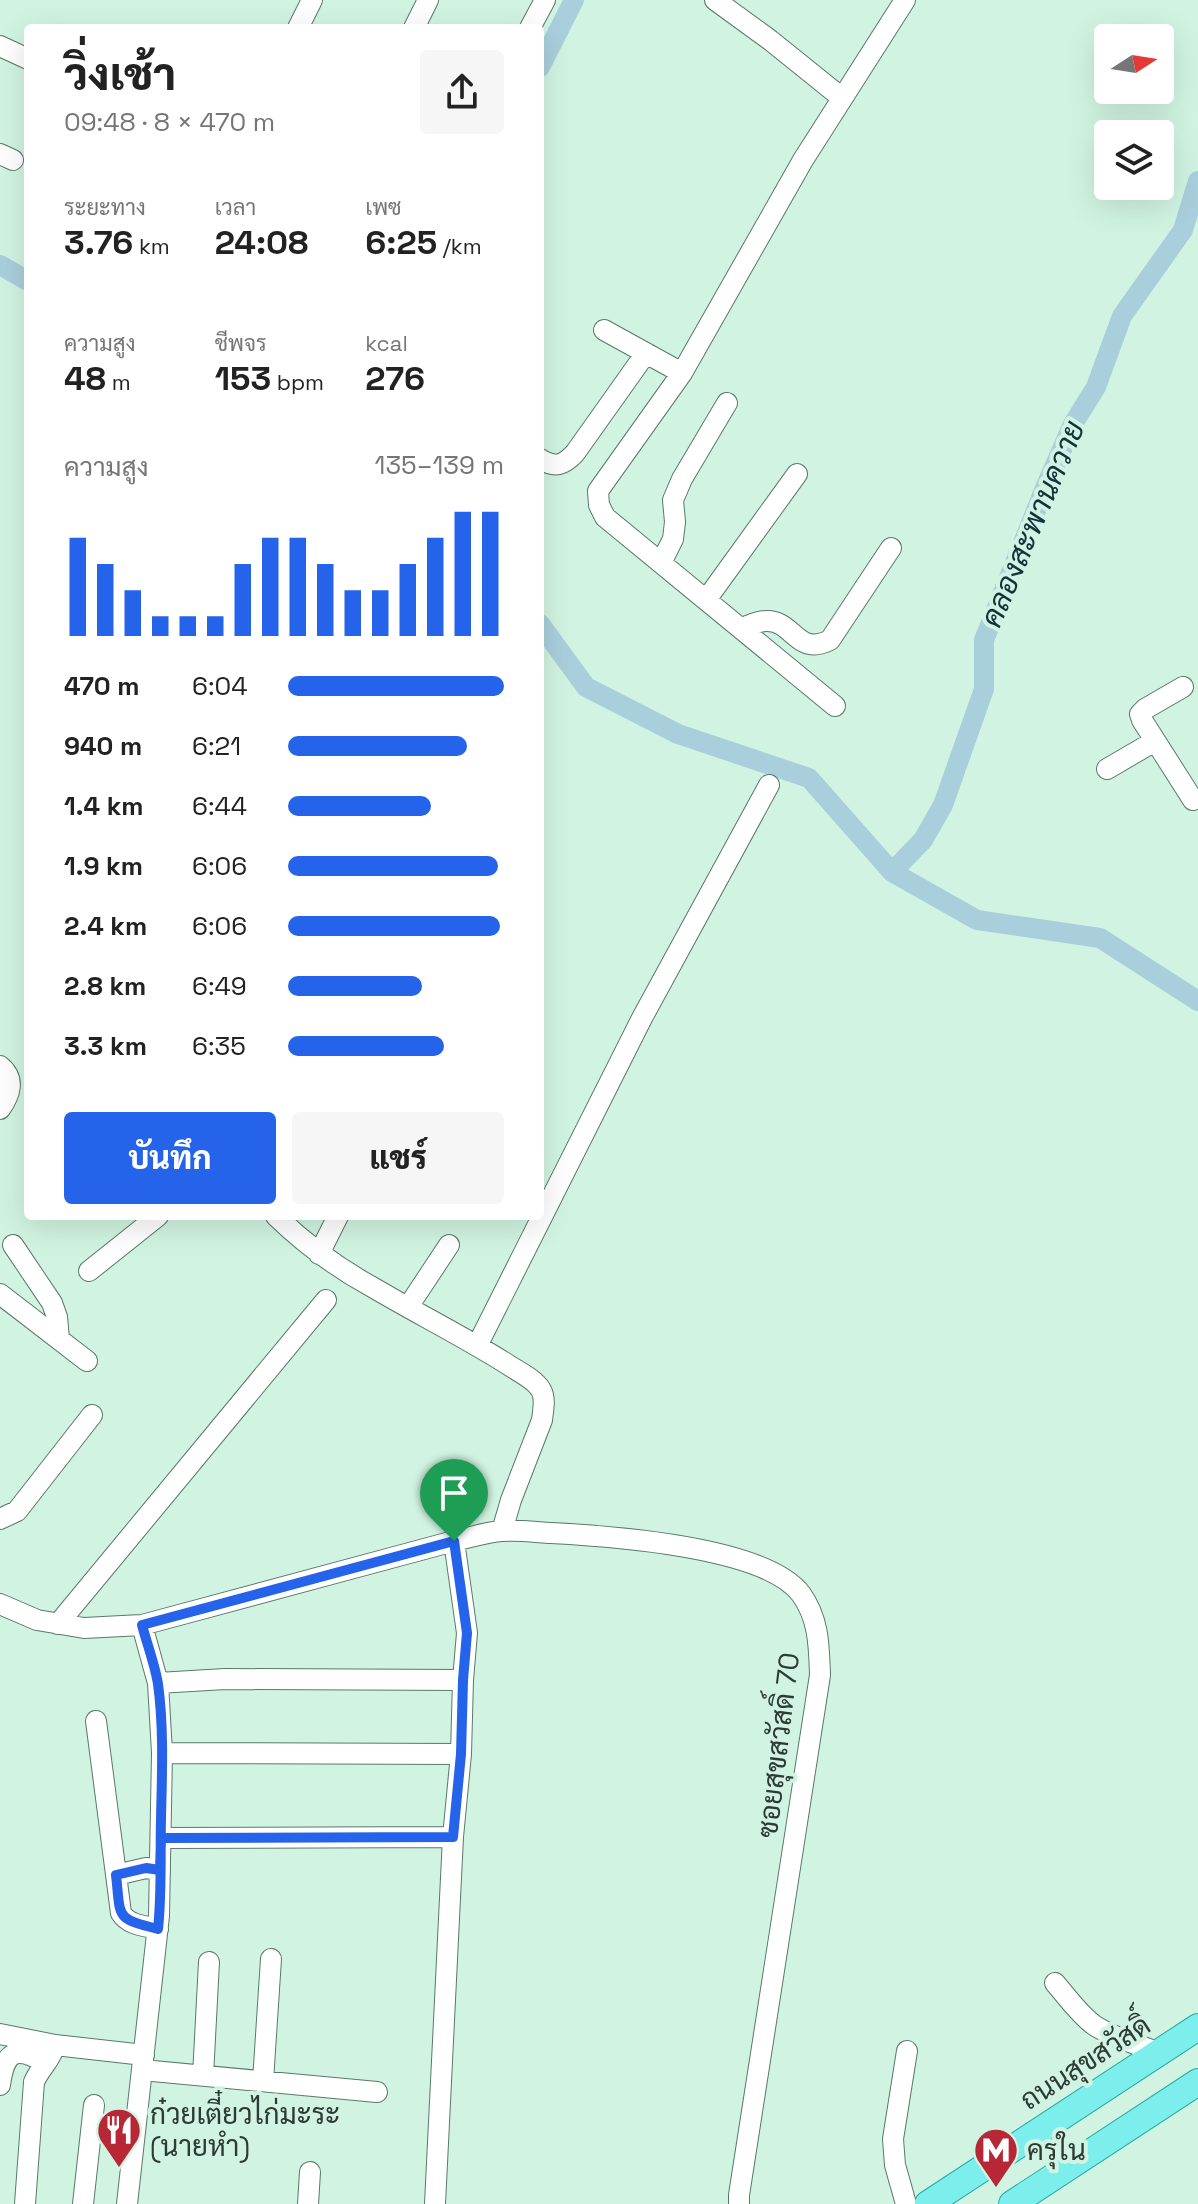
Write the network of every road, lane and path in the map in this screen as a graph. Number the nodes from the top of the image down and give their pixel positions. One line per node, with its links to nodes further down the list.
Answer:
1 (312, 0): 6 (street)
2 (428, 0): 7 (street)
3 (545, 0): 8 (street)
4 (715, 0): 11 (street)
5 (905, 0): 11 (street)
6 (300, 24)
7 (416, 24)
8 (532, 24)
9 (0, 46): 10 (street)
10 (24, 57)
11 (842, 98): 14 (street)
12 (604, 330): 13 (street)
13 (646, 353): 14 (street); 16 (street)
14 (682, 373): 19 (street)
15 (727, 403): 19 (street)
16 (544, 461)
17 (797, 474): 20 (street)
18 (891, 548): 21 (street)
19 (661, 563): 20 (street)
20 (706, 600): 21 (street)
21 (741, 628): 23 (street)
22 (1183, 687): 24 (street)
23 (835, 706)
24 (1155, 741): 25 (street); 27 (street)
25 (1107, 769)
26 (769, 785): 30 (street)
27 (1190, 802)
28 (0, 1066): 29 (street)
29 (0, 1109)
30 (544, 1213)
31 (153, 1220): 38 (street)
32 (280, 1220): 37 (street)
33 (336, 1220): 37 (street)
34 (540, 1220): 43 (street)
35 (13, 1245): 42 (street)
36 (449, 1245): 41 (street)
37 (319, 1254): 41 (street)
38 (89, 1271)
39 (0, 1294): 42 (street)
40 (326, 1300): 50 (street)
41 (408, 1307): 43 (street)
42 (59, 1339): 44 (street)
43 (477, 1346): 47 (street)
44 (87, 1361)
45 (92, 1415): 46 (street)
46 (0, 1519)
47 (502, 1531): 48 (street, ซอยสุขสวัสดิ์ 70); 83 (street, ซอยสุขสวัสดิ์ 70)
48 (454, 1541): 51 (street, ซอยสุขสวัสดิ์ 70); 52 (street)
49 (0, 1604): 50 (street, ซอยสุขสวัสดิ์ 70)
50 (58, 1624): 51 (street, ซอยสุขสวัสดิ์ 70)
51 (142, 1625): 53 (street)
52 (463, 1680): 53 (street); 56 (street)
53 (158, 1683): 55 (street)
54 (96, 1721): 60 (street)
55 (162, 1753): 56 (street); 58 (street)
56 (461, 1754): 57 (street)
57 (453, 1837): 58 (street); 82 (street)
58 (161, 1838): 59 (street)
59 (160, 1870): 60 (street); 61 (street)
60 (116, 1875): 61 (street)
61 (158, 1929): 70 (street)
62 (271, 1959): 72 (street)
63 (209, 1962): 71 (street)
64 (1055, 1983): 68 (street)
65 (1198, 2027): 68 (main road, ถนนสุขสวัสดิ์)
66 (0, 2034): 69 (street)
67 (907, 2051): 84 (street)
68 (1159, 2053): 85 (main road, ถนนสุขสวัสดิ์)
69 (50, 2054): 70 (street); 74 (street); 78 (street)
70 (143, 2063): 71 (street); 80 (street)
71 (203, 2076): 72 (street)
72 (263, 2081): 75 (street)
73 (1198, 2082): 86 (main road)
74 (0, 2085)
75 (377, 2092)
76 (94, 2105): 79 (street)
77 (310, 2172): 81 (street)
78 (25, 2204)
79 (83, 2204)
80 (127, 2204)
81 (308, 2204)
82 (435, 2204)
83 (739, 2204)
84 (906, 2204)
85 (928, 2204)
86 (1012, 2204)

